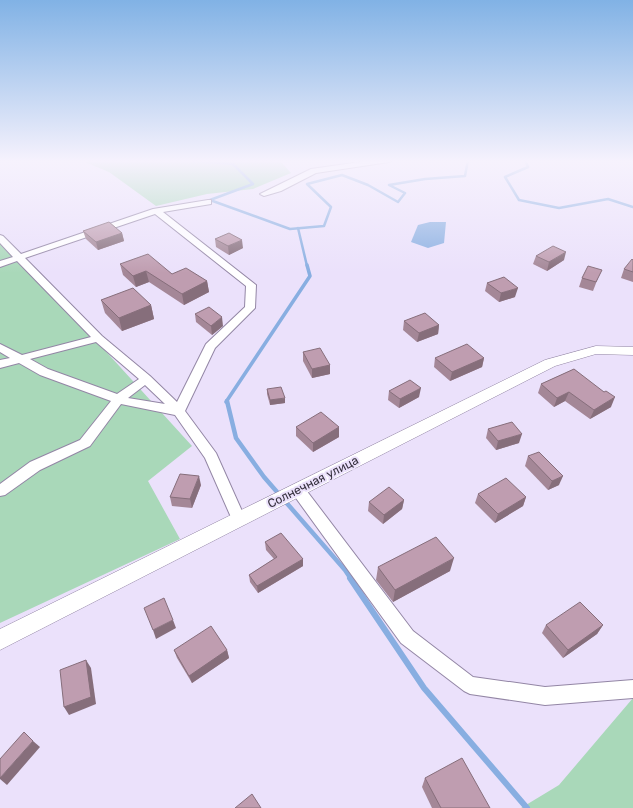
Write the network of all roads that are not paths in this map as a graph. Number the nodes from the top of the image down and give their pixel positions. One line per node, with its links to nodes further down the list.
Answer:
1 (208, 202): 2 (street)
2 (156, 211): 4 (street); 13 (street)
3 (0, 238): 4 (street)
4 (20, 258): 5 (street); 6 (street)
5 (0, 264)
6 (98, 338): 9 (street); 11 (street)
7 (0, 346): 9 (street)
8 (633, 351): 14 (street, Солнечная улица)
9 (21, 359): 10 (street); 12 (street)
10 (0, 364)
11 (146, 378): 12 (street); 13 (street)
12 (119, 399): 13 (street); 15 (street)
13 (179, 411): 16 (street)
14 (298, 490): 16 (street, Солнечная улица); 18 (street)
15 (0, 491)
16 (239, 520): 17 (street, Солнечная улица)
17 (0, 640)
18 (633, 689)

